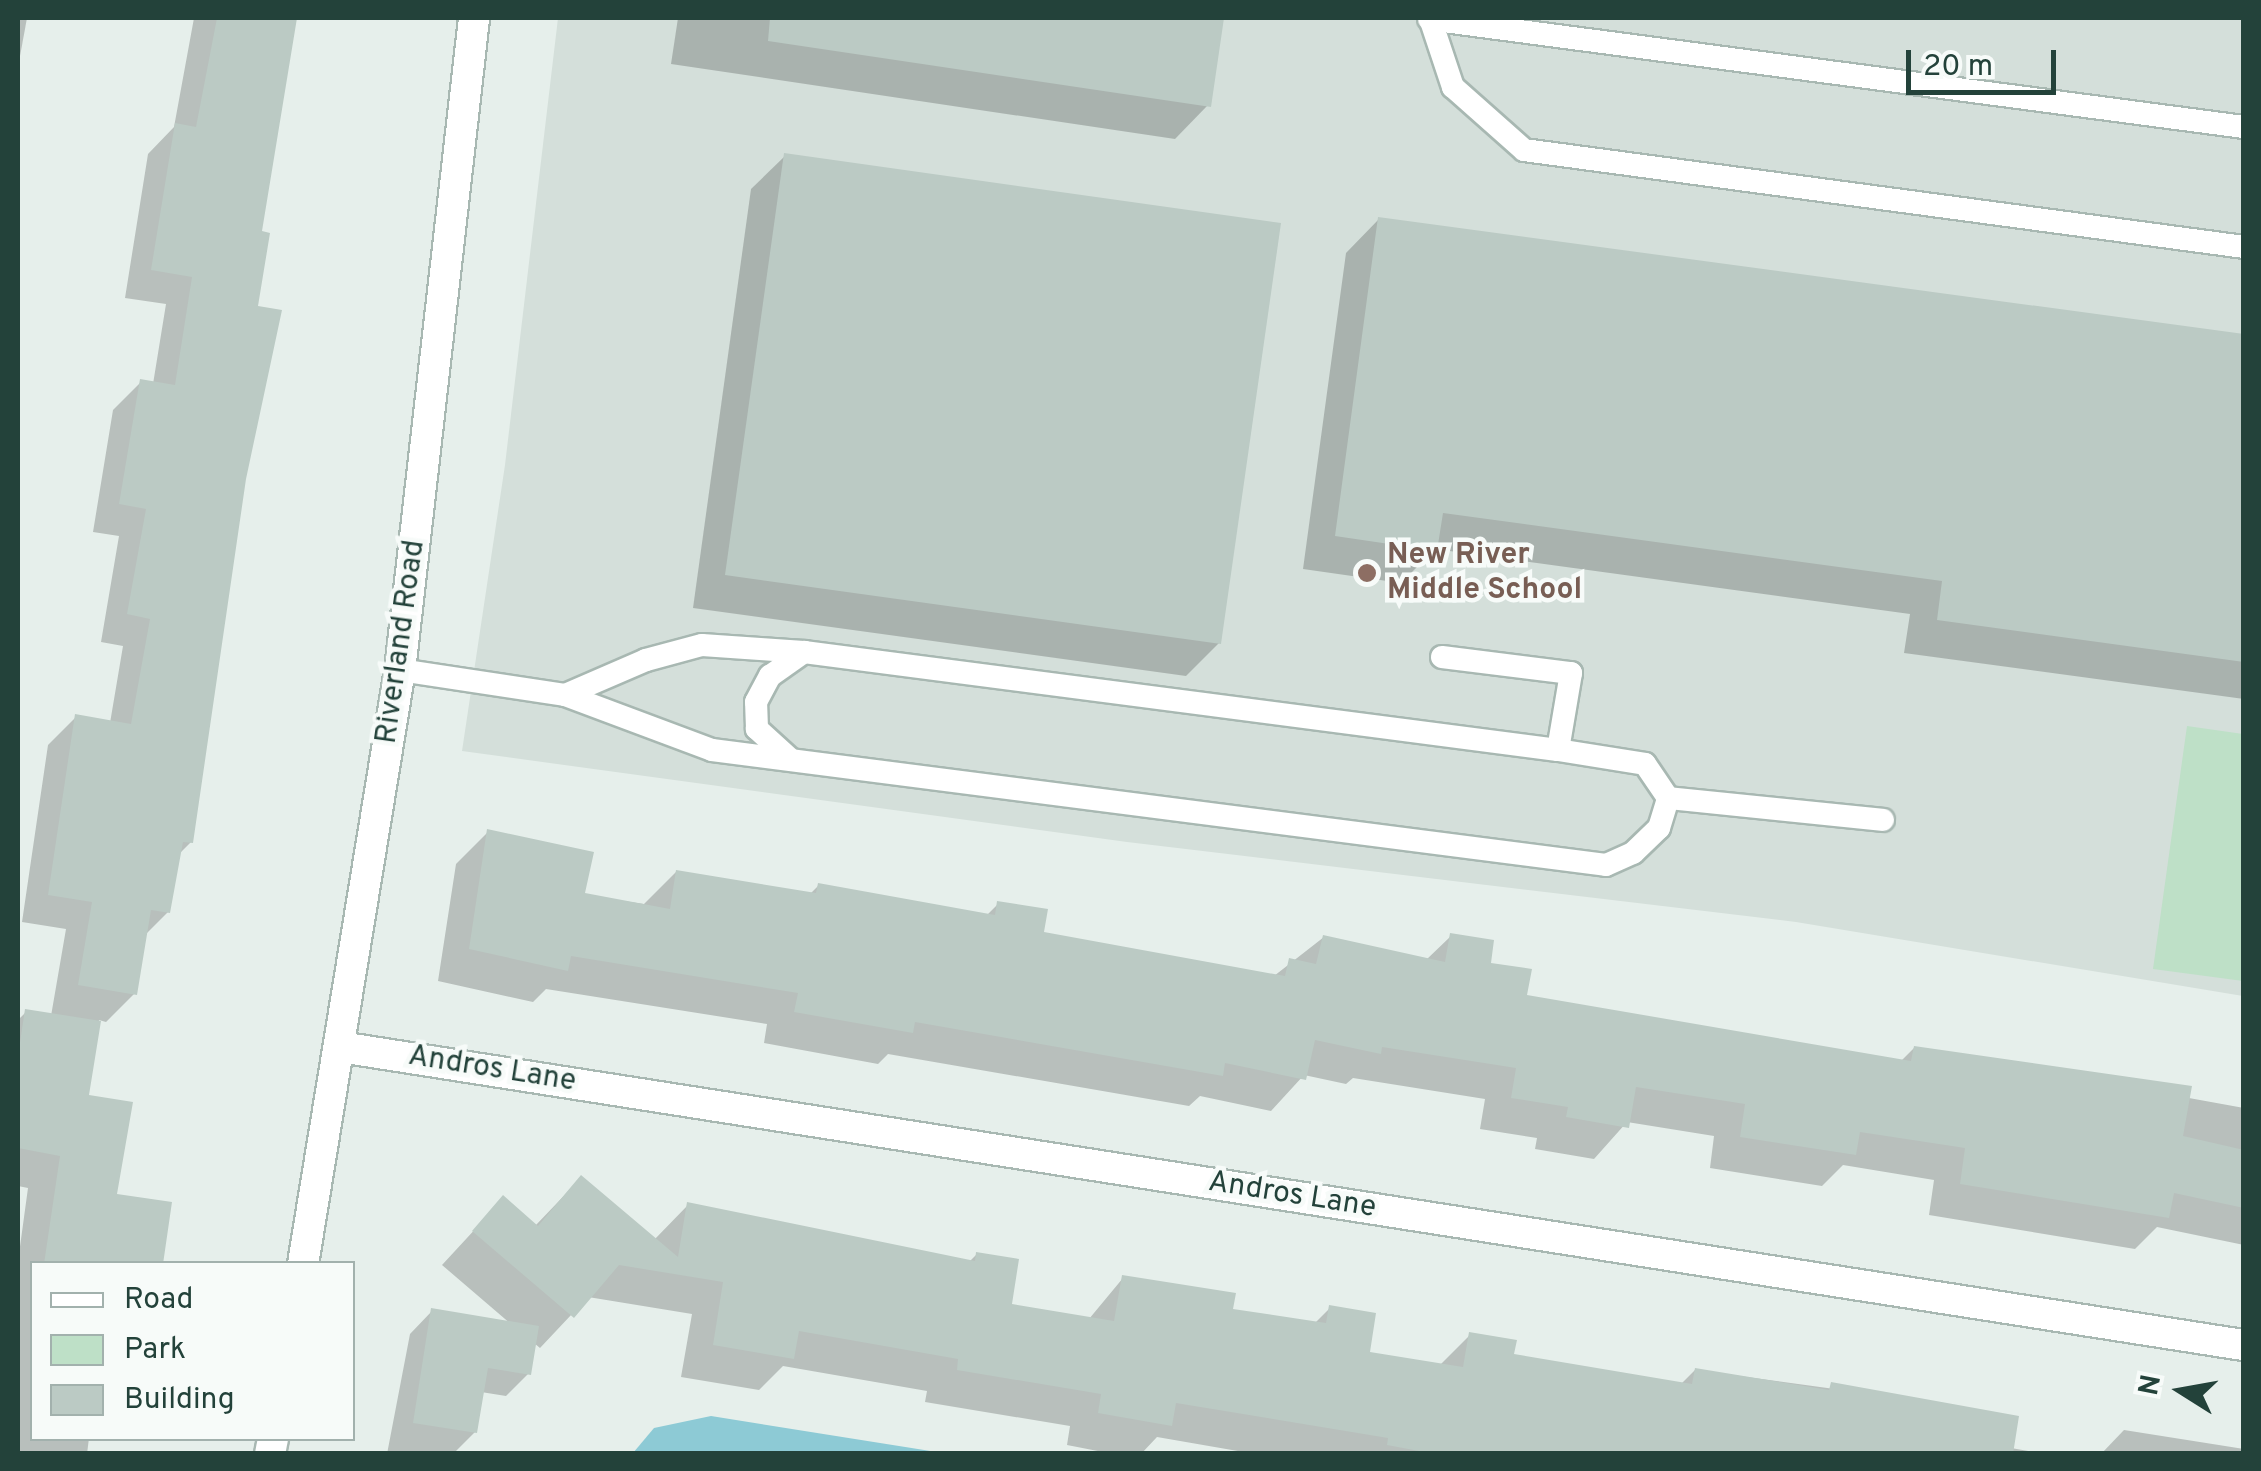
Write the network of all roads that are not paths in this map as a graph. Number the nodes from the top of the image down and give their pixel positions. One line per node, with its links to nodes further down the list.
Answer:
1 (474, 18): 7 (street, Riverland Road)
2 (1430, 18): 3 (lane); 4 (lane)
3 (2244, 126)
4 (2244, 247)
5 (804, 652): 8 (lane); 9 (lane); 10 (lane)
6 (1442, 657): 9 (lane)
7 (400, 670): 8 (lane); 13 (street, Riverland Road)
8 (565, 696): 10 (lane)
9 (1558, 750): 11 (lane)
10 (790, 759): 11 (lane)
11 (1668, 798): 12 (lane)
12 (1884, 820)
13 (340, 1047): 14 (street, Riverland Road); 15 (street, Andros Lane)
14 (304, 1261)
15 (2244, 1345)

